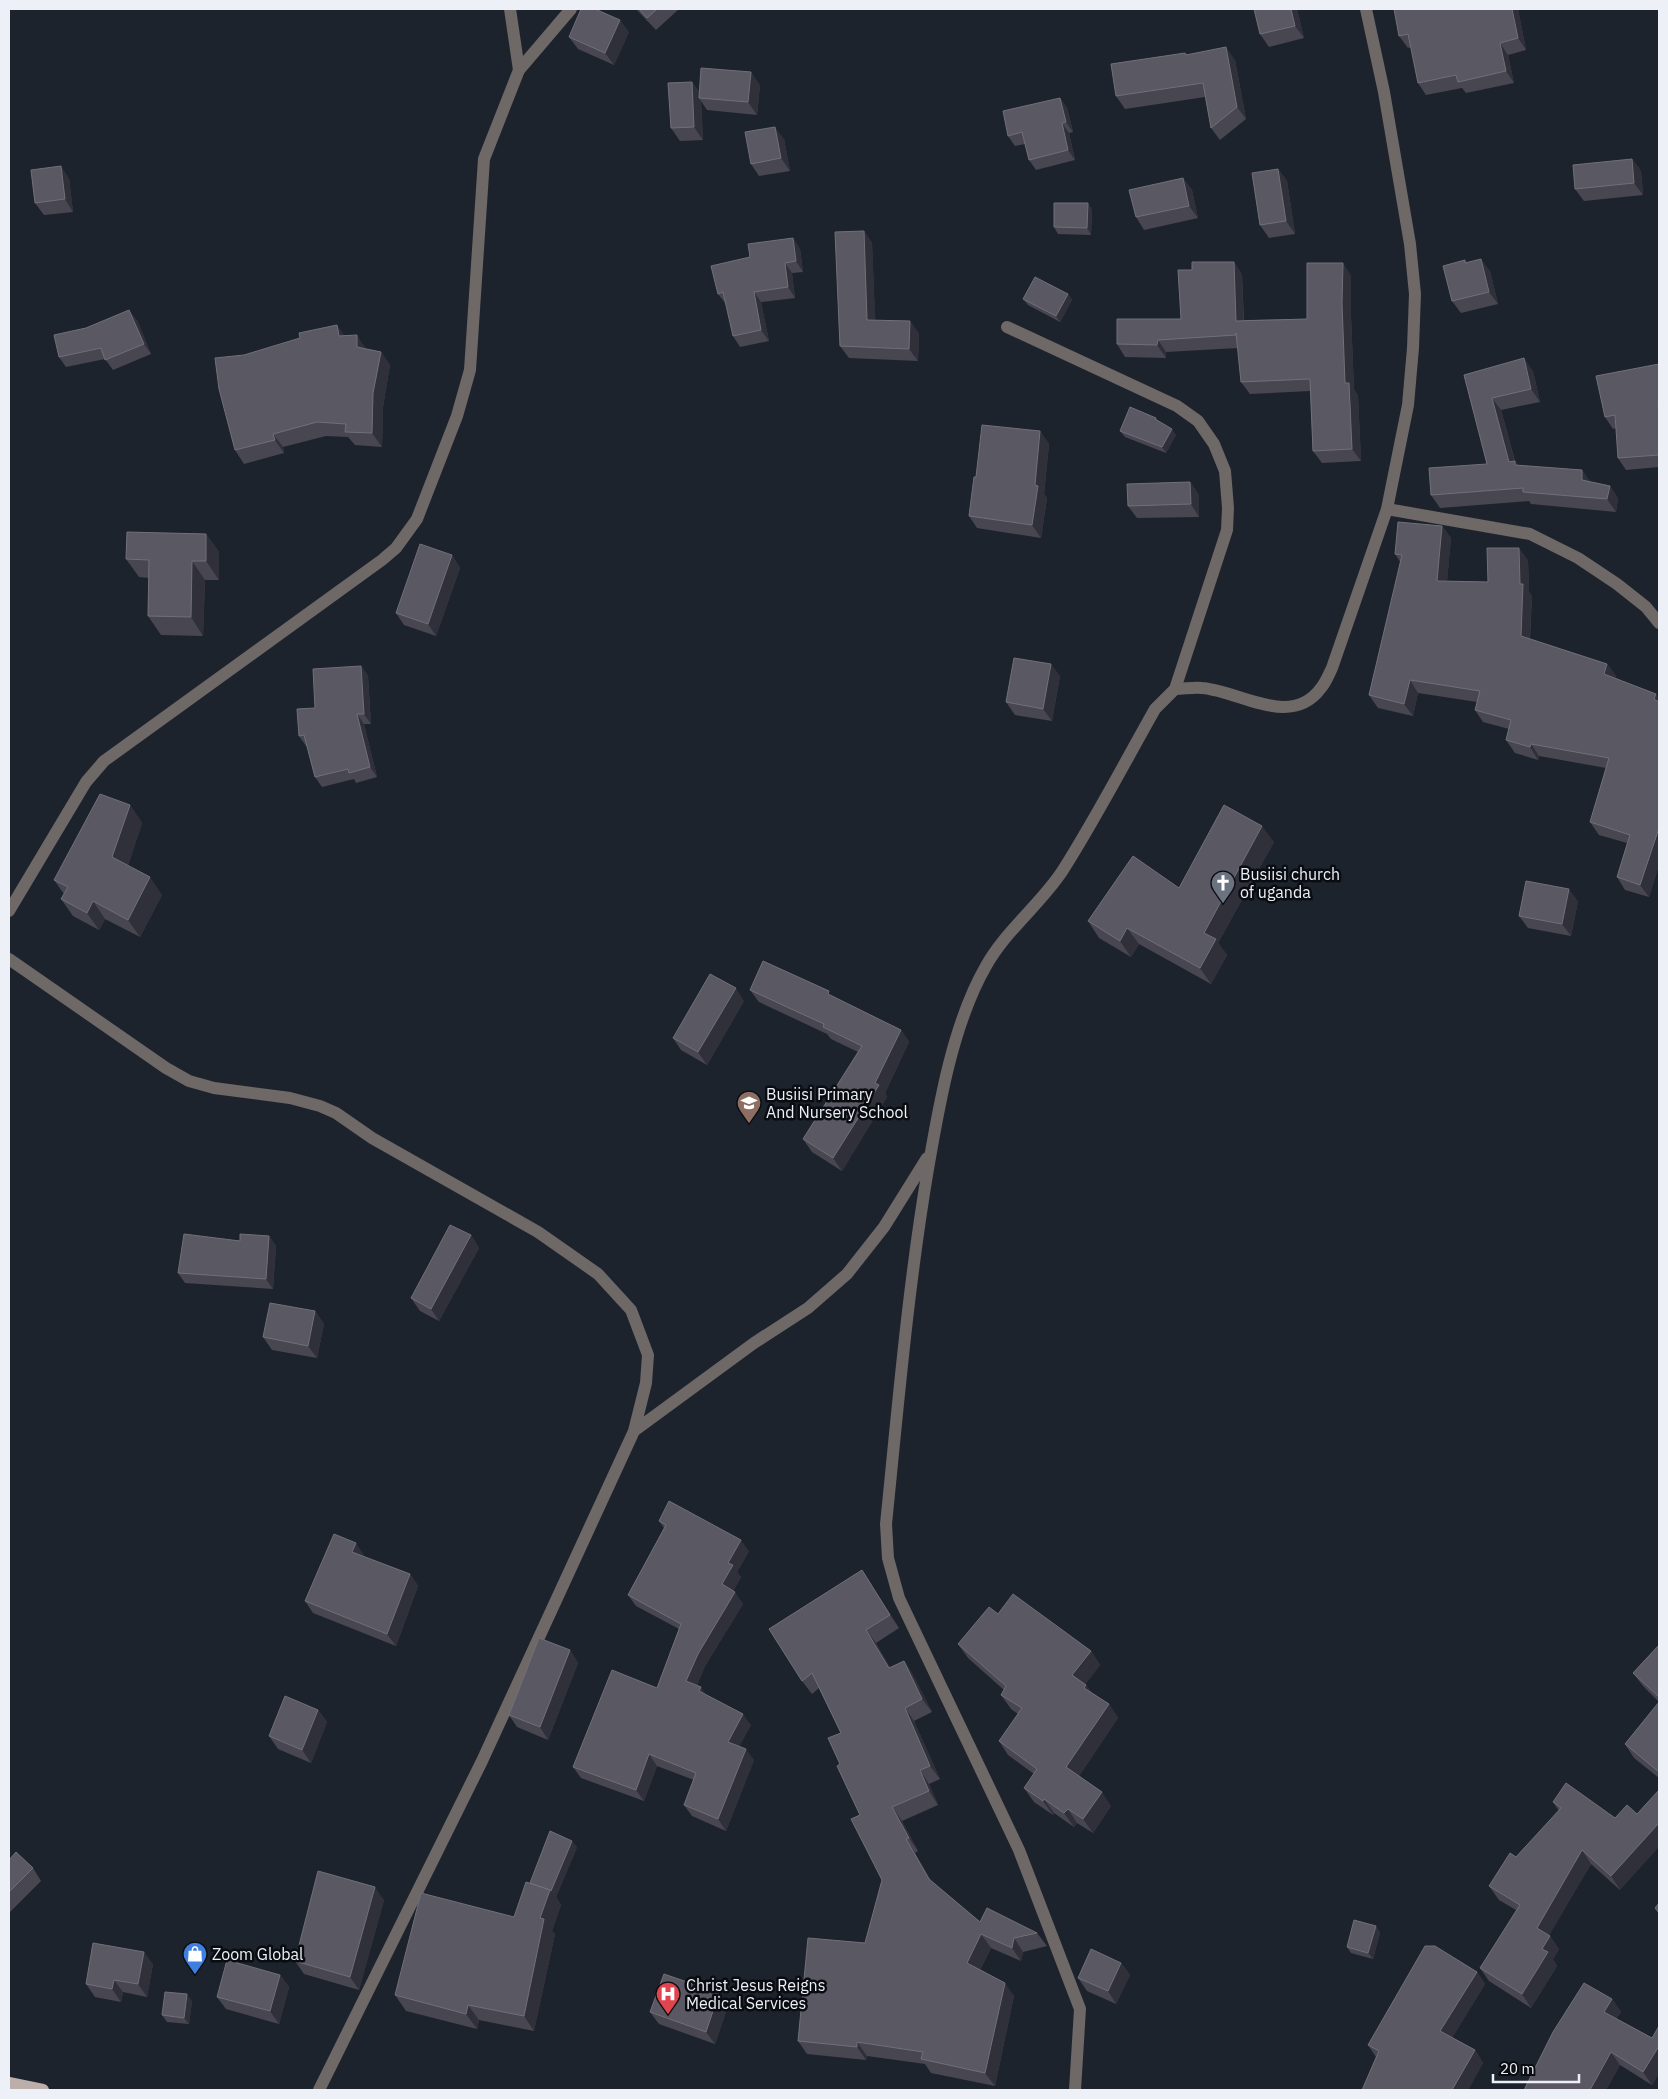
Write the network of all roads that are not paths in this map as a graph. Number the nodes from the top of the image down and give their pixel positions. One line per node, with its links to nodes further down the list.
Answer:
1 (510, 9): 4 (street)
2 (571, 9): 4 (street)
3 (1366, 9): 6 (street)
4 (519, 70): 9 (street)
5 (1007, 327): 8 (street)
6 (1387, 509): 7 (street); 8 (street)
7 (1659, 623)
8 (1175, 689): 11 (street)
9 (9, 911)
10 (9, 959): 12 (street)
11 (931, 1152): 12 (street); 16 (street)
12 (634, 1431): 15 (street)
13 (9, 2083): 14 (main road)
14 (44, 2090)
15 (319, 2090)
16 (1075, 2090)

